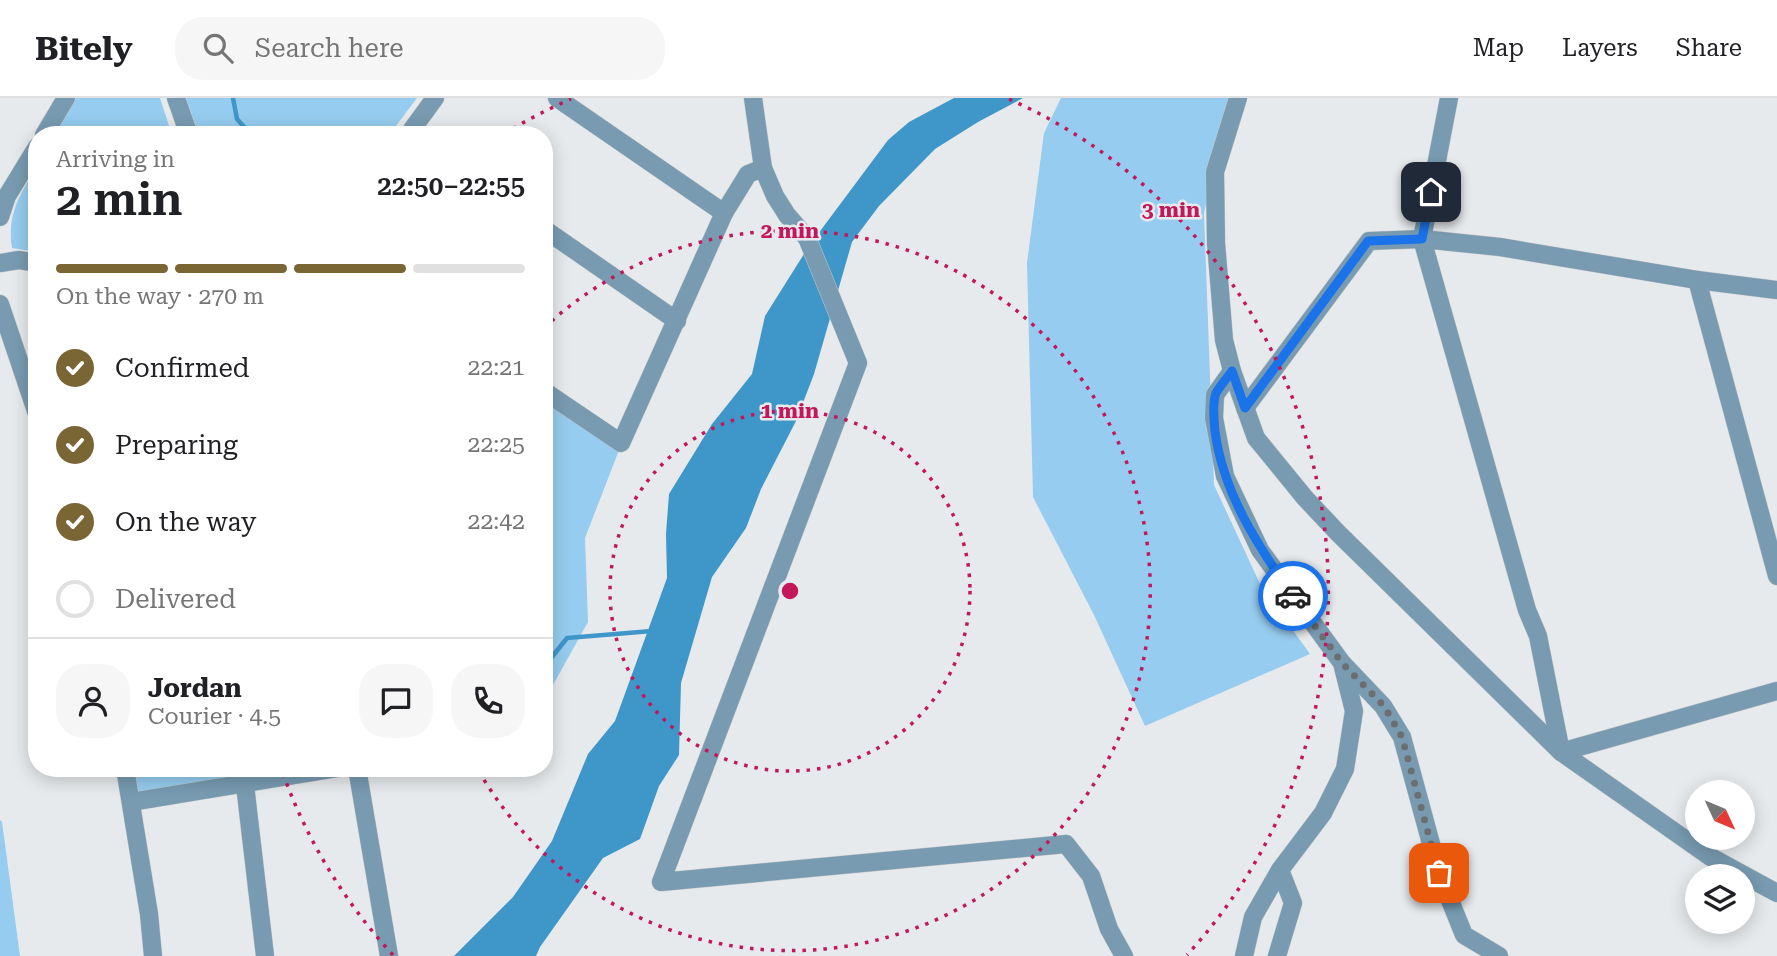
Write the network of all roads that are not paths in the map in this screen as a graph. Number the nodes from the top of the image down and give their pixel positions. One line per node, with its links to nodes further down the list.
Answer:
1 (66, 98): 8 (street)
2 (176, 98): 9 (street)
3 (435, 98): 10 (street)
4 (557, 98): 14 (street)
5 (753, 98): 12 (street)
6 (1238, 98): 24 (street)
7 (1449, 98): 17 (street)
8 (49, 126)
9 (186, 126)
10 (415, 126)
11 (28, 159): 13 (street)
12 (763, 168): 14 (street); 42 (street)
13 (4, 194): 15 (street)
14 (724, 213): 23 (street)
15 (0, 217)
16 (553, 235): 23 (street)
17 (1422, 239): 20 (street); 27 (street); 31 (street)
18 (28, 262): 19 (street)
19 (0, 263)
20 (1697, 280): 21 (street); 28 (street)
21 (1777, 290)
22 (0, 304): 25 (street)
23 (677, 321): 26 (street)
24 (1232, 371): 27 (street); 29 (street)
25 (28, 387)
26 (553, 397)
27 (1245, 408): 31 (street)
28 (1777, 576)
29 (1342, 663): 37 (street); 45 (street)
30 (1777, 691): 31 (street)
31 (1561, 752): 38 (street)
32 (127, 777): 36 (street)
33 (236, 777): 36 (street)
34 (244, 777): 40 (street)
35 (359, 777): 41 (street)
36 (131, 802): 39 (street)
37 (1280, 870): 43 (street); 44 (street)
38 (1777, 893)
39 (153, 956)
40 (265, 956)
41 (389, 956)
42 (1124, 956)
43 (1244, 956)
44 (1277, 956)
45 (1499, 956)

